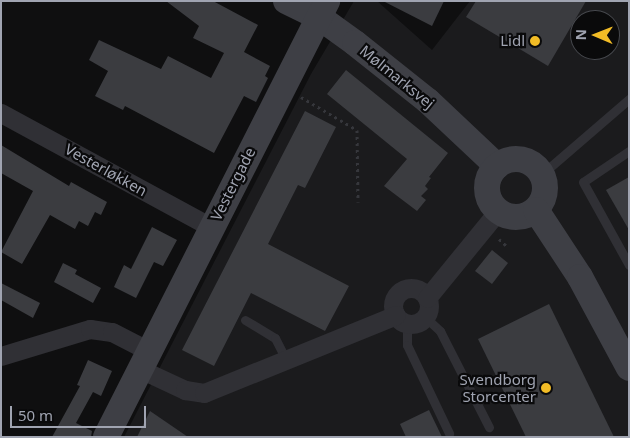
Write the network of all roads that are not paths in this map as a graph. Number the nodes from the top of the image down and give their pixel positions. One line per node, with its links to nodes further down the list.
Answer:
1 (286, 1): 2 (street, Mølmarksvej)
2 (323, 9): 6 (street, Mølmarksvej); 10 (street, Vestergade)
3 (629, 99): 7 (lane)
4 (1, 113): 10 (street, Vesterløkken)
5 (629, 151): 11 (lane)
6 (497, 166): 7 (street); 9 (street)
7 (542, 174): 8 (street)
8 (536, 210): 9 (street); 19 (street)
9 (498, 211): 12 (street)
10 (211, 227): 17 (street, Vestergade)
11 (629, 264)
12 (427, 298): 13 (street); 14 (street)
13 (425, 317): 14 (street); 20 (lane)
14 (402, 319): 18 (street); 21 (lane)
15 (245, 320): 18 (lane)
16 (1, 356): 17 (street)
17 (145, 360): 18 (street); 22 (street, Vestergade)
18 (286, 360)
19 (629, 368)
20 (489, 427)
21 (449, 433)
22 (106, 437)

